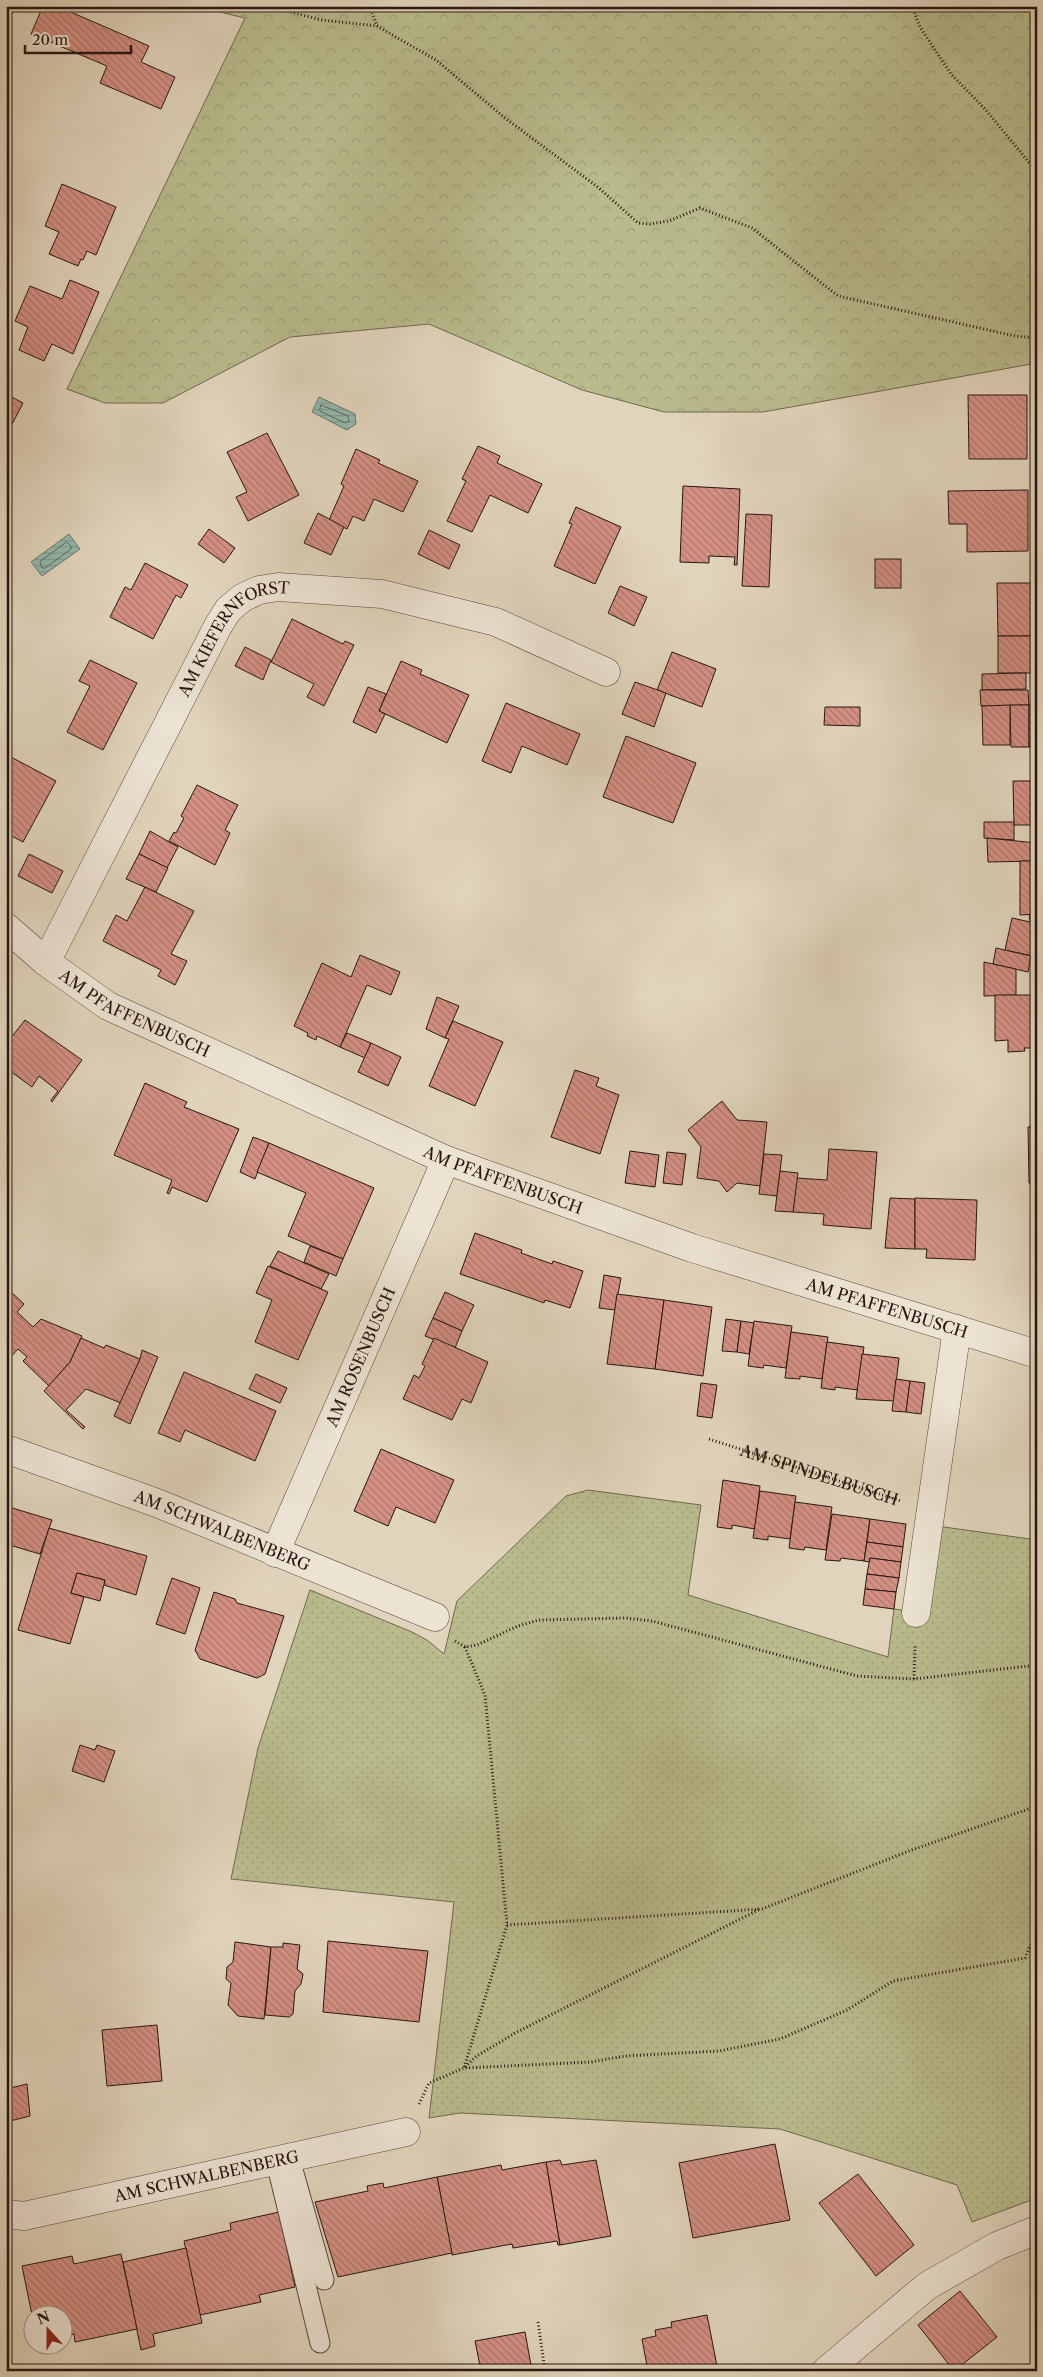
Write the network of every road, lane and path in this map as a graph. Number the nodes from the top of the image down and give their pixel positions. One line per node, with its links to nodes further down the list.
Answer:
1 (267, 6): 4 (path)
2 (370, 6): 4 (path)
3 (912, 6): 5 (path)
4 (376, 26): 6 (path)
5 (1037, 172)
6 (1037, 338)
7 (606, 672): 9 (street, AM KIEFERNFORST)
8 (6, 927): 9 (street, AM PFAFFENBUSCH)
9 (46, 962): 10 (street, AM PFAFFENBUSCH)
10 (446, 1160): 11 (street, AM PFAFFENBUSCH); 16 (street, AM ROSENBUSCH)
11 (956, 1329): 12 (street, AM PFAFFENBUSCH); 15 (street)
12 (1037, 1354)
13 (709, 1439): 15 (path, AM SPINDELBUSCH)
14 (6, 1449): 16 (street, AM SCHWALBENBERG)
15 (931, 1507): 17 (street)
16 (275, 1553): 18 (street, AM SCHWALBENBERG)
17 (916, 1612)
18 (436, 1617): 19 (path)
19 (465, 1647): 20 (path); 23 (path)
20 (1037, 1665)
21 (1037, 1806): 22 (path)
22 (762, 1909): 23 (path); 25 (path)
23 (507, 1925): 25 (path)
24 (1037, 1931): 25 (path)
25 (464, 2068): 26 (path)
26 (406, 2132): 27 (street, AM SCHWALBENBERG)
27 (283, 2160): 28 (street, AM SCHWALBENBERG); 30 (lane); 32 (lane)
28 (6, 2214)
29 (1037, 2230): 34 (street)
30 (324, 2280)
31 (538, 2322): 33 (path)
32 (320, 2343)
33 (545, 2371)
34 (826, 2371)

